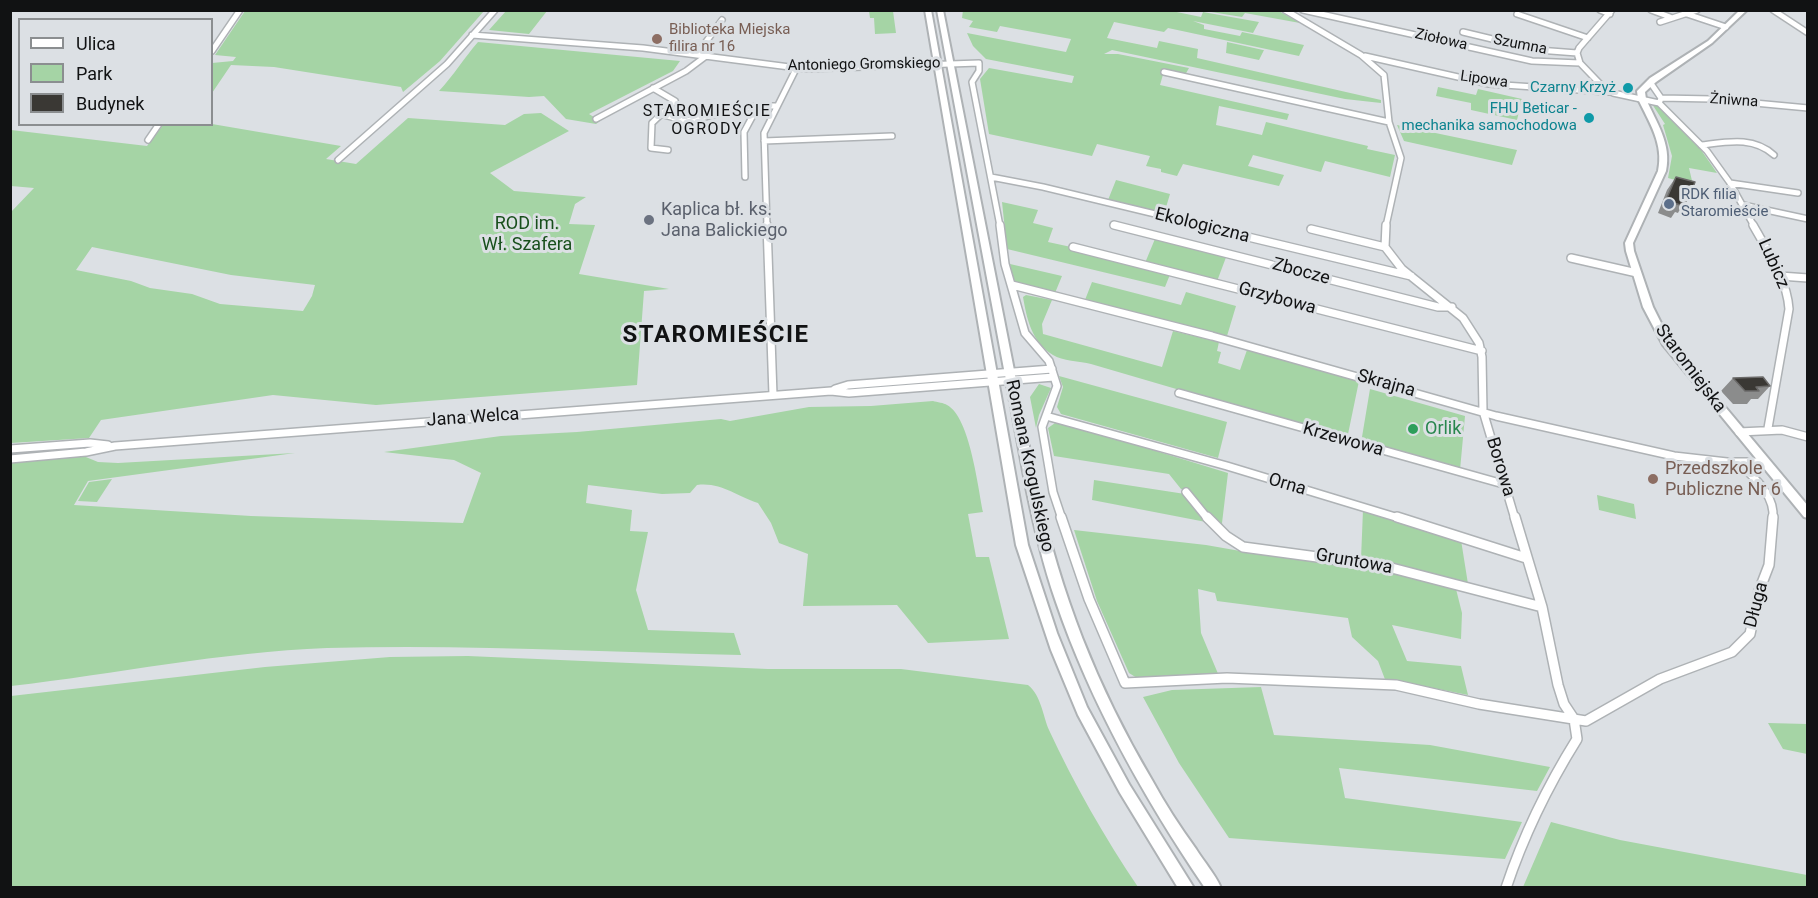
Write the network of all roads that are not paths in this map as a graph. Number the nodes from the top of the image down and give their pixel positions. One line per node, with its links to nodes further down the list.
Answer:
1 (240, 10): 23 (street)
2 (495, 10): 21 (street)
3 (928, 10): 29 (main road, Romana Krogulskiego)
4 (940, 10): 30 (main road, Romana Krogulskiego)
5 (1285, 10): 27 (street)
6 (1303, 10): 28 (street, Ziołowa)
7 (1600, 10): 12 (street)
8 (1651, 10): 15 (street)
9 (1697, 10): 14 (street)
10 (1744, 10): 18 (main road)
11 (1773, 10): 20 (street)
12 (1611, 12): 22 (street)
13 (1517, 14): 22 (street)
14 (1687, 14): 15 (street); 18 (street)
15 (1670, 18): 17 (street)
16 (722, 20): 25 (street)
17 (1659, 22)
18 (1726, 27): 33 (main road)
19 (1463, 32): 24 (street, Szumna)
20 (1808, 33)
21 (472, 35): 25 (street, Antoniego Gromskiego); 51 (street)
22 (1588, 38): 24 (street)
23 (213, 50)
24 (1577, 53): 28 (street)
25 (697, 54): 26 (street, Antoniego Gromskiego)
26 (706, 56): 31 (street, Antoniego Gromskiego); 34 (street)
27 (1360, 56): 35 (street, Lipowa); 43 (street)
28 (1580, 63): 35 (street)
29 (937, 64): 30 (street, Antoniego Gromskiego); 31 (street, Antoniego Gromskiego); 72 (main road, Romana Krogulskiego)
30 (951, 64): 53 (street, Antoniego Gromskiego); 71 (main road, Romana Krogulskiego)
31 (796, 69): 39 (street)
32 (1164, 72): 43 (street)
33 (1650, 82): 36 (main road); 37 (street, Lubicz)
34 (653, 88): 41 (street); 42 (street)
35 (1609, 92): 36 (street, Lipowa)
36 (1642, 99): 37 (street); 63 (main road, Staromiejska)
37 (1660, 100): 40 (street, Żniwna); 48 (street, Lubicz)
38 (758, 106): 39 (street); 41 (street); 52 (street)
39 (777, 106): 47 (street)
40 (1808, 108)
41 (660, 114): 49 (street)
42 (596, 119)
43 (1389, 122): 61 (street)
44 (158, 126): 46 (street)
45 (892, 136): 47 (street)
46 (148, 140)
47 (764, 141): 74 (street)
48 (1701, 145): 50 (street); 54 (street, Lubicz)
49 (668, 150)
50 (1774, 155)
51 (338, 160)
52 (745, 177)
53 (991, 177): 65 (street, Ekologiczna); 67 (street)
54 (1730, 183): 55 (street); 56 (street, Lubicz)
55 (1798, 193)
56 (1743, 205): 57 (street); 64 (street, Lubicz)
57 (1808, 219)
58 (1114, 225): 68 (street, Zbocze)
59 (1311, 229): 61 (street)
60 (1073, 247): 69 (street, Grzybowa)
61 (1385, 247): 65 (street, Borowa)
62 (1571, 258): 63 (street)
63 (1637, 273): 78 (main road, Staromiejska)
64 (1780, 276): 66 (street); 77 (street, Lubicz)
65 (1412, 277): 68 (street, Borowa)
66 (1808, 278)
67 (1012, 285): 70 (street); 75 (street, Skrajna)
68 (1452, 307): 69 (street, Borowa)
69 (1482, 351): 75 (street, Borowa)
70 (1053, 373): 71 (street, Jana Welca); 76 (street)
71 (1010, 377): 72 (street, Jana Welca); 92 (main road, Romana Krogulskiego)
72 (992, 378): 74 (street, Jana Welca); 91 (main road, Romana Krogulskiego)
73 (1179, 393): 85 (street, Krzewowa)
74 (773, 396): 80 (street, Jana Welca)
75 (1483, 411): 84 (street, Skrajna); 85 (street, Borowa)
76 (1046, 416): 88 (street, Orna); 90 (street)
77 (1768, 428): 78 (street); 79 (street)
78 (1739, 432): 83 (main road, Staromiejska)
79 (1808, 436)
80 (115, 446): 81 (street, Jana Welca); 82 (street, Jana Welca)
81 (10, 448)
82 (10, 459)
83 (1764, 462): 84 (street, Skrajna); 87 (main road, Staromiejska)
84 (1739, 463): 90 (street, Długa)
85 (1507, 485): 88 (street, Borowa)
86 (1186, 492): 89 (street, Gruntowa)
87 (1808, 514)
88 (1526, 558): 89 (street, Borowa)
89 (1542, 607): 90 (street, Borowa)
90 (1574, 719): 93 (street)
91 (1187, 888)
92 (1214, 888)
93 (1506, 888)

